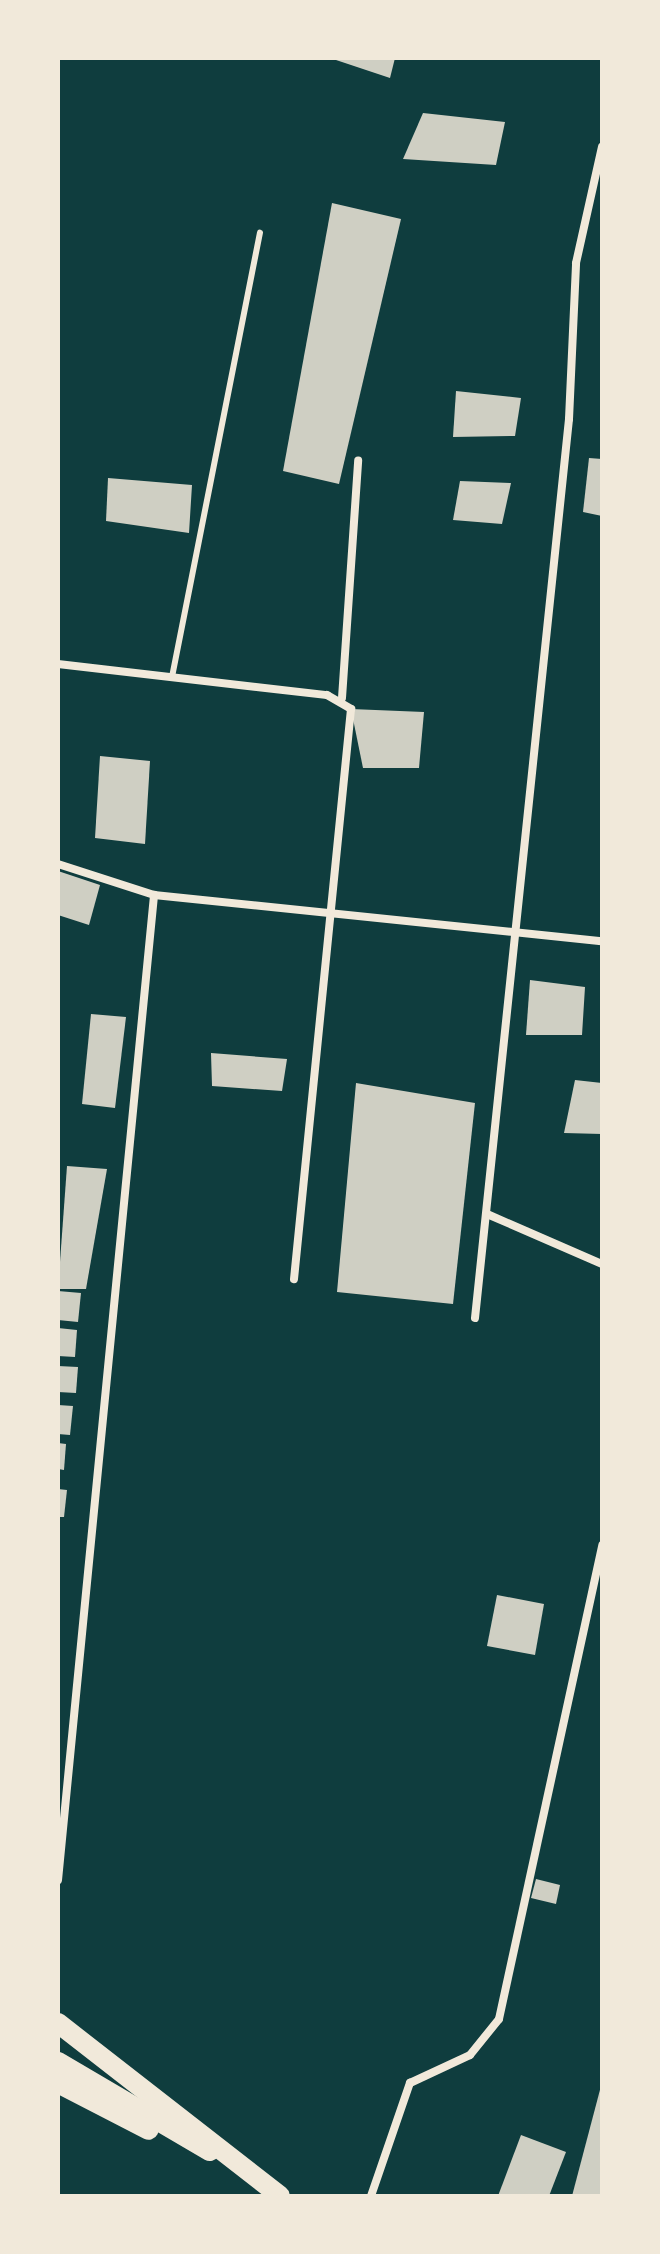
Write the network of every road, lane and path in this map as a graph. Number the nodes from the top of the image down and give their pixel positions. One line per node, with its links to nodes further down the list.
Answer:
1 (602, 147): 10 (street)
2 (260, 233): 5 (lane)
3 (358, 461): 6 (street)
4 (58, 664): 5 (street)
5 (172, 677): 6 (street)
6 (342, 698): 9 (street)
7 (58, 864): 8 (street)
8 (154, 895): 9 (street); 17 (street)
9 (333, 919): 10 (street); 14 (street)
10 (516, 930): 11 (street); 12 (street)
11 (602, 941)
12 (487, 1214): 13 (street); 15 (street)
13 (602, 1264)
14 (294, 1279)
15 (475, 1318)
16 (602, 1545): 22 (street)
17 (58, 1880)
18 (58, 2023): 21 (main road)
19 (58, 2062): 21 (main road)
20 (58, 2083): 21 (main road)
21 (278, 2195)
22 (371, 2196)

